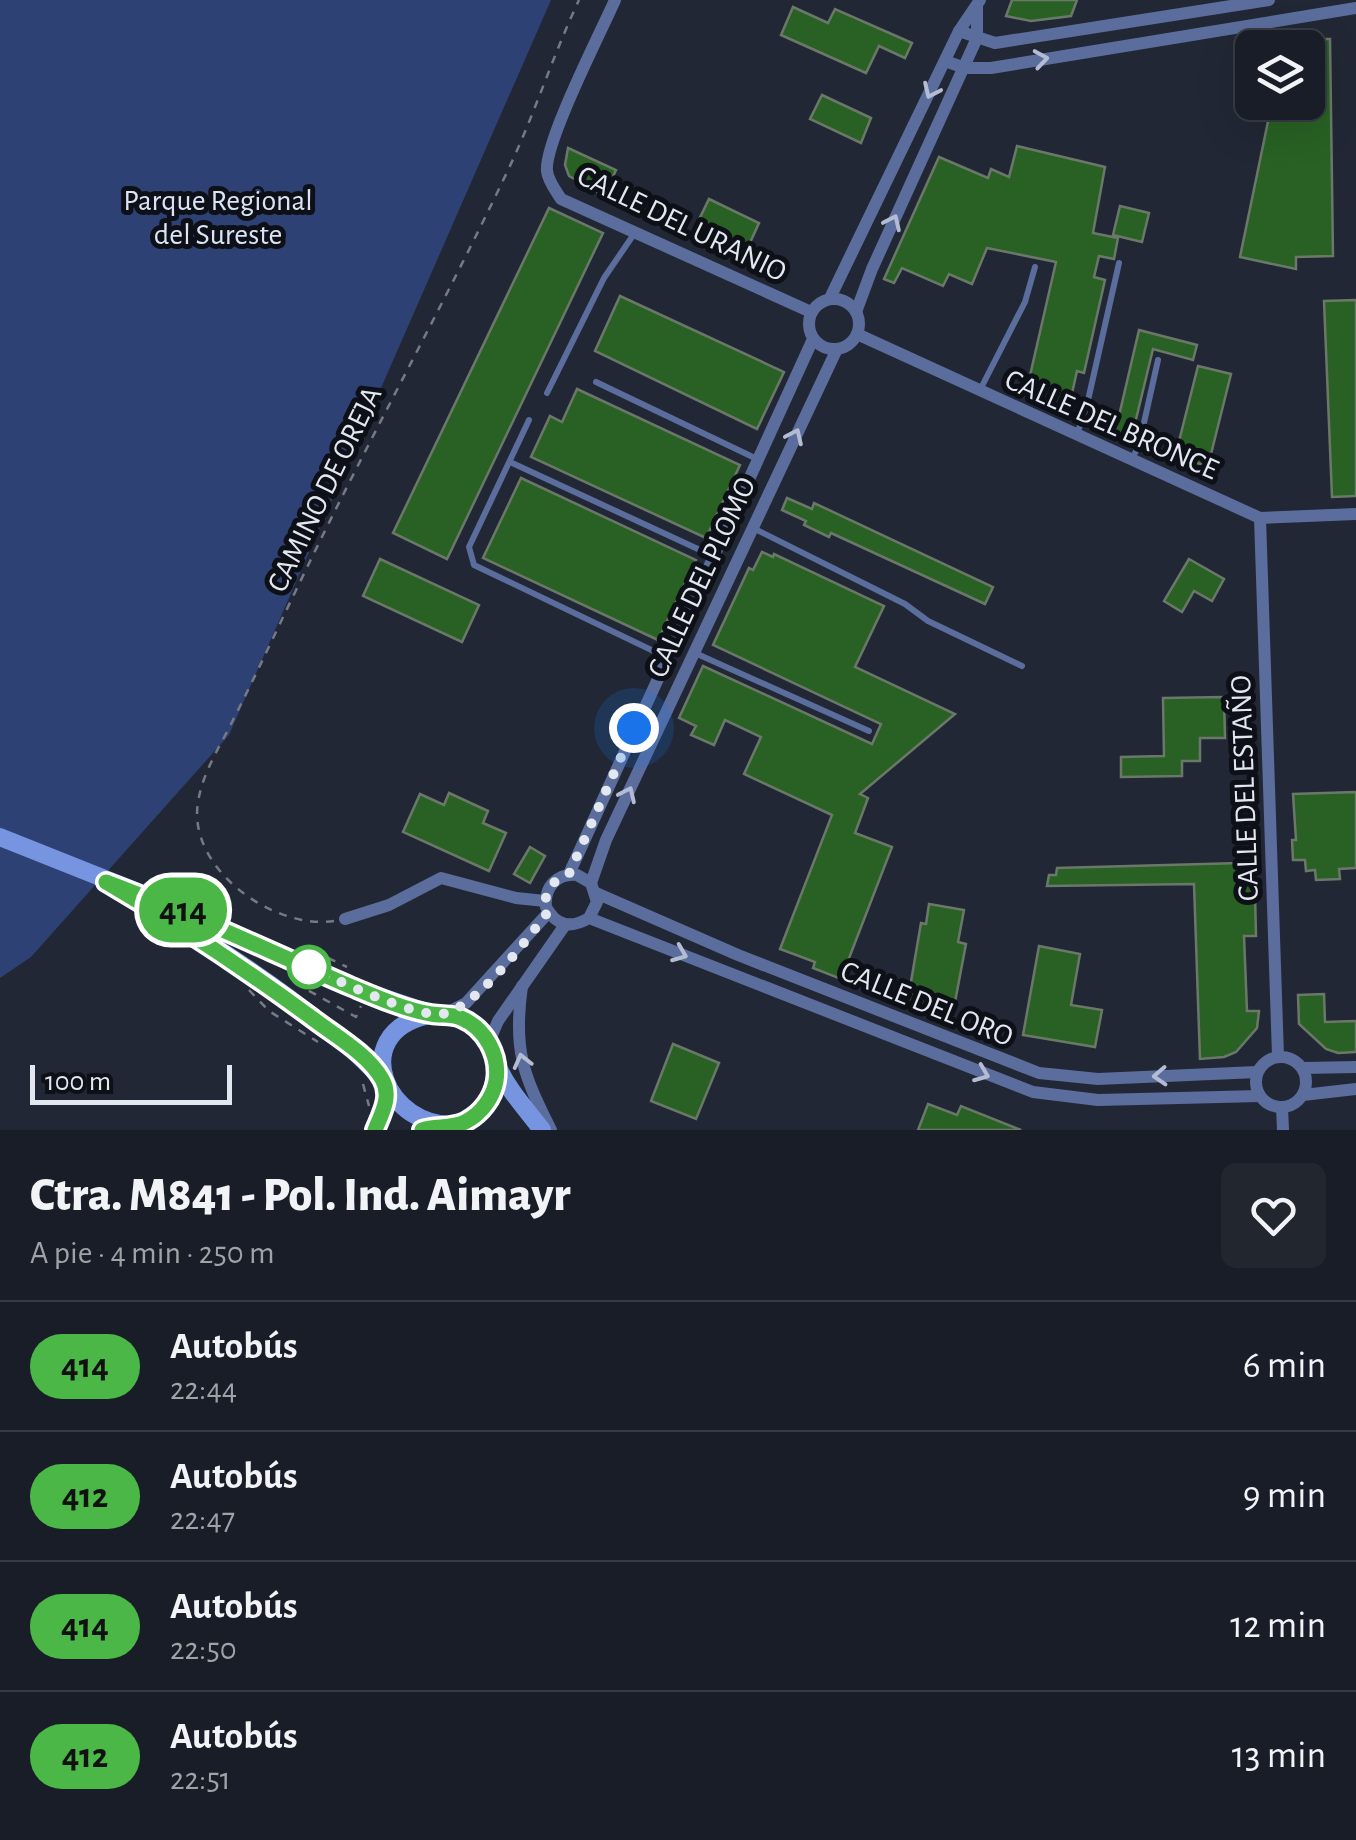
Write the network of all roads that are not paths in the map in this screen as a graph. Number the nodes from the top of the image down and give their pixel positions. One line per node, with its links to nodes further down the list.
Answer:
1 (615, 0): 9 (street, CALLE DEL URANIO)
2 (1268, 0): 6 (street)
3 (978, 3): 5 (street); 6 (street)
4 (1356, 8): 8 (street, one-way to 4)
5 (958, 30): 6 (street); 7 (street)
6 (977, 38): 8 (street)
7 (945, 61): 8 (street); 12 (street, one-way to 12)
8 (965, 68): 14 (street, one-way to 8)
9 (635, 232): 13 (street, CALLE DEL URANIO); 21 (lane)
10 (1119, 264): 23 (lane)
11 (1035, 266): 20 (lane)
12 (830, 298): 13 (street); 14 (street)
13 (810, 312): 16 (street)
14 (856, 312): 15 (street)
15 (857, 334): 17 (street); 20 (street, CALLE DEL BRONCE)
16 (814, 340): 17 (street); 24 (street, CALLE DEL PLOMO)
17 (837, 349): 29 (street, CALLE DEL PLOMO, one-way to 17)
18 (1158, 360): 25 (lane)
19 (596, 382): 24 (lane)
20 (979, 391): 23 (street, CALLE DEL BRONCE)
21 (546, 393)
22 (528, 420): 26 (lane)
23 (1075, 435): 25 (street, CALLE DEL BRONCE)
24 (758, 460): 30 (street, CALLE DEL PLOMO)
25 (1131, 460): 28 (street, CALLE DEL BRONCE)
26 (510, 462): 30 (lane); 32 (lane)
27 (1356, 514): 28 (street, CALLE DEL BRONCE)
28 (1260, 518): 46 (street, CALLE DEL ESTAÑO)
29 (752, 527): 31 (street, CALLE DEL PLOMO); 33 (lane)
30 (714, 556): 32 (street, CALLE DEL PLOMO)
31 (693, 652): 34 (lane); 38 (street, CALLE DEL PLOMO, one-way to 31)
32 (667, 658): 36 (street, CALLE DEL PLOMO)
33 (1022, 666)
34 (869, 730)
35 (0, 837): 37 (main road)
36 (569, 874): 38 (street); 39 (street)
37 (106, 882): 44 (main road); 51 (main road)
38 (593, 888): 40 (street); 50 (street, CALLE DEL ORO, one-way to 38)
39 (547, 907): 41 (street); 42 (street); 44 (street)
40 (589, 918): 42 (street); 54 (street, one-way to 54)
41 (345, 919)
42 (565, 925): 43 (street)
43 (522, 986): 45 (street); 60 (street, one-way to 43)
44 (438, 1014): 45 (main road); 51 (main road)
45 (489, 1042): 47 (main road)
46 (1278, 1056): 49 (street); 50 (street)
47 (496, 1065): 57 (main road); 59 (main road)
48 (1356, 1067): 49 (street)
49 (1303, 1068): 53 (street)
50 (1257, 1072): 54 (street)
51 (377, 1086): 56 (main road); 58 (street)
52 (1356, 1089): 53 (street)
53 (1303, 1095): 55 (street)
54 (1260, 1096): 55 (street)
55 (1282, 1108): 61 (street)
56 (423, 1128): 57 (main road)
57 (453, 1129)
58 (375, 1130)
59 (542, 1130)
60 (551, 1130)
61 (1283, 1130)

